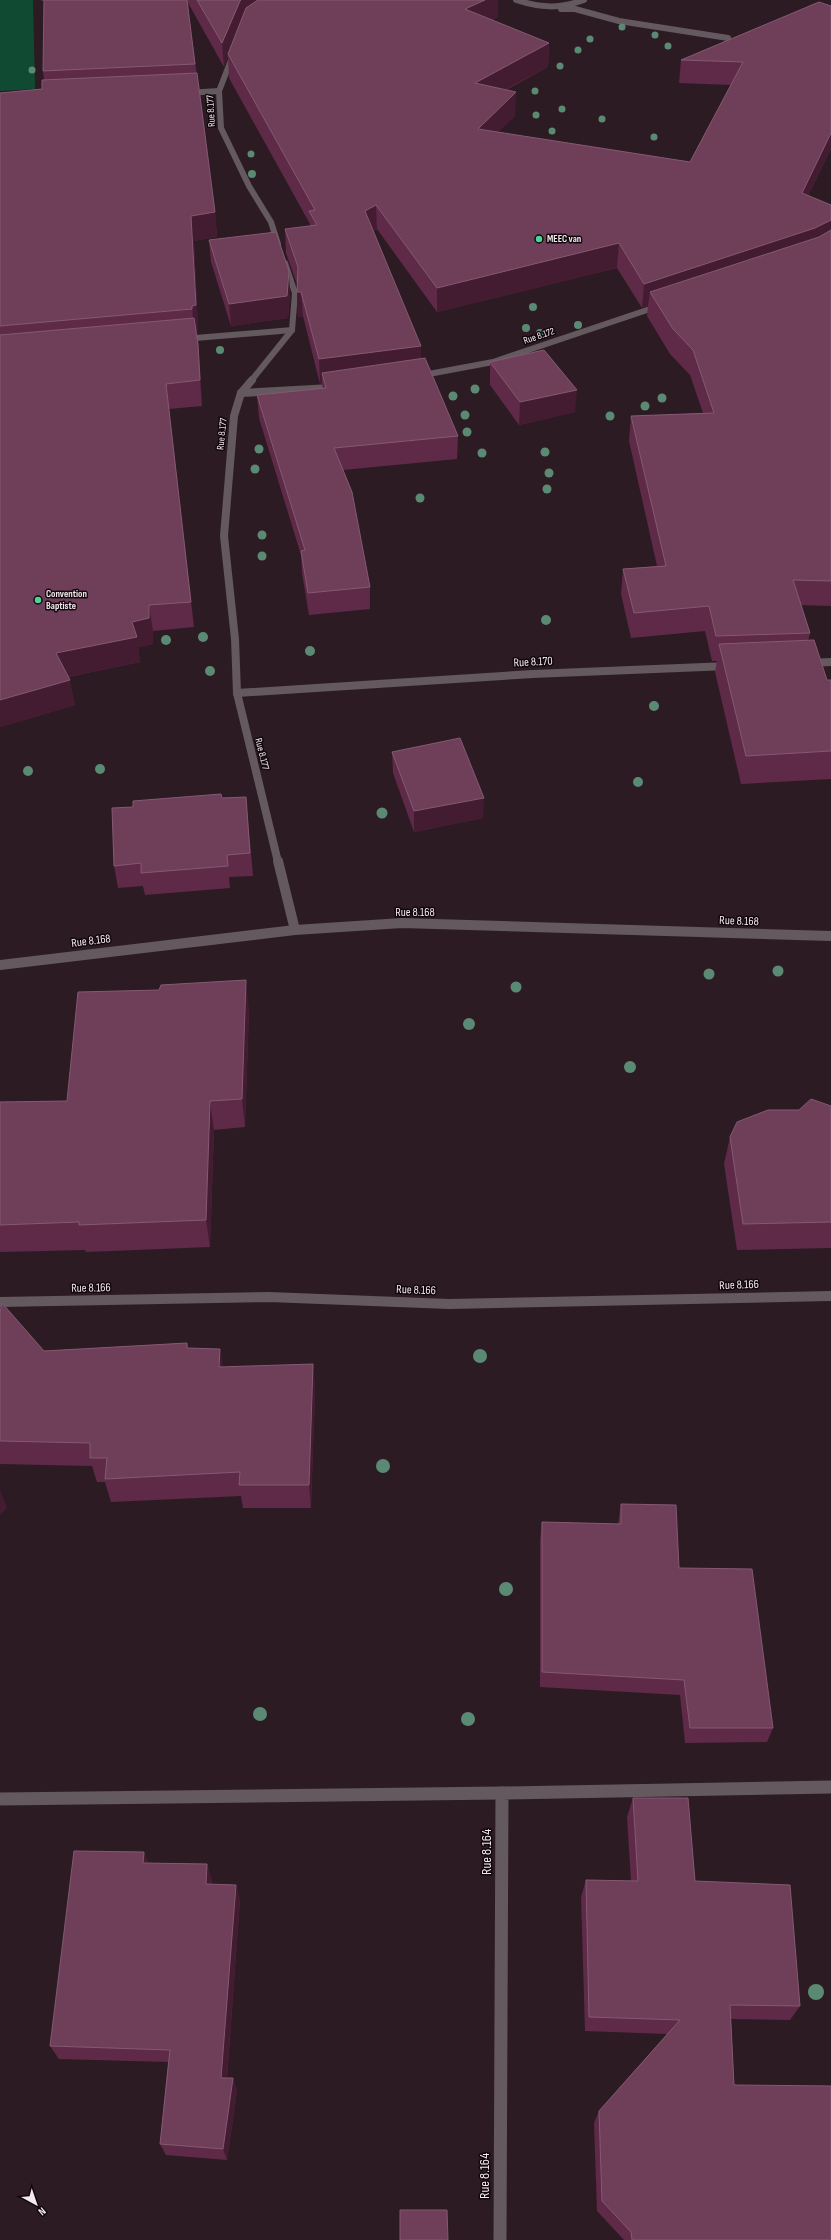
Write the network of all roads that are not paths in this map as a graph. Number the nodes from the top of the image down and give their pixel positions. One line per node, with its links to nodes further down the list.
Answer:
1 (516, 0): 3 (street)
2 (584, 0): 3 (street)
3 (561, 9): 4 (street)
4 (728, 38)
5 (237, 47): 6 (street, Rue 8.177)
6 (219, 91): 7 (street); 9 (street, Rue 8.177)
7 (180, 93)
8 (664, 304): 11 (street, Rue 8.172)
9 (292, 330): 10 (street); 13 (street, Rue 8.177)
10 (174, 340)
11 (410, 377)
12 (342, 387): 13 (street)
13 (241, 393): 17 (street, Rue 8.177)
14 (831, 662): 15 (street)
15 (796, 663)
16 (740, 666): 17 (street, Rue 8.170)
17 (237, 693): 18 (street, Rue 8.177)
18 (295, 930): 19 (street, Rue 8.168); 20 (street, Rue 8.168)
19 (831, 936)
20 (0, 965)
21 (831, 1296): 22 (street, Rue 8.166)
22 (0, 1302)
23 (831, 1787): 24 (street)
24 (502, 1793): 25 (street); 26 (street, Rue 8.164)
25 (0, 1799)
26 (500, 2240)

